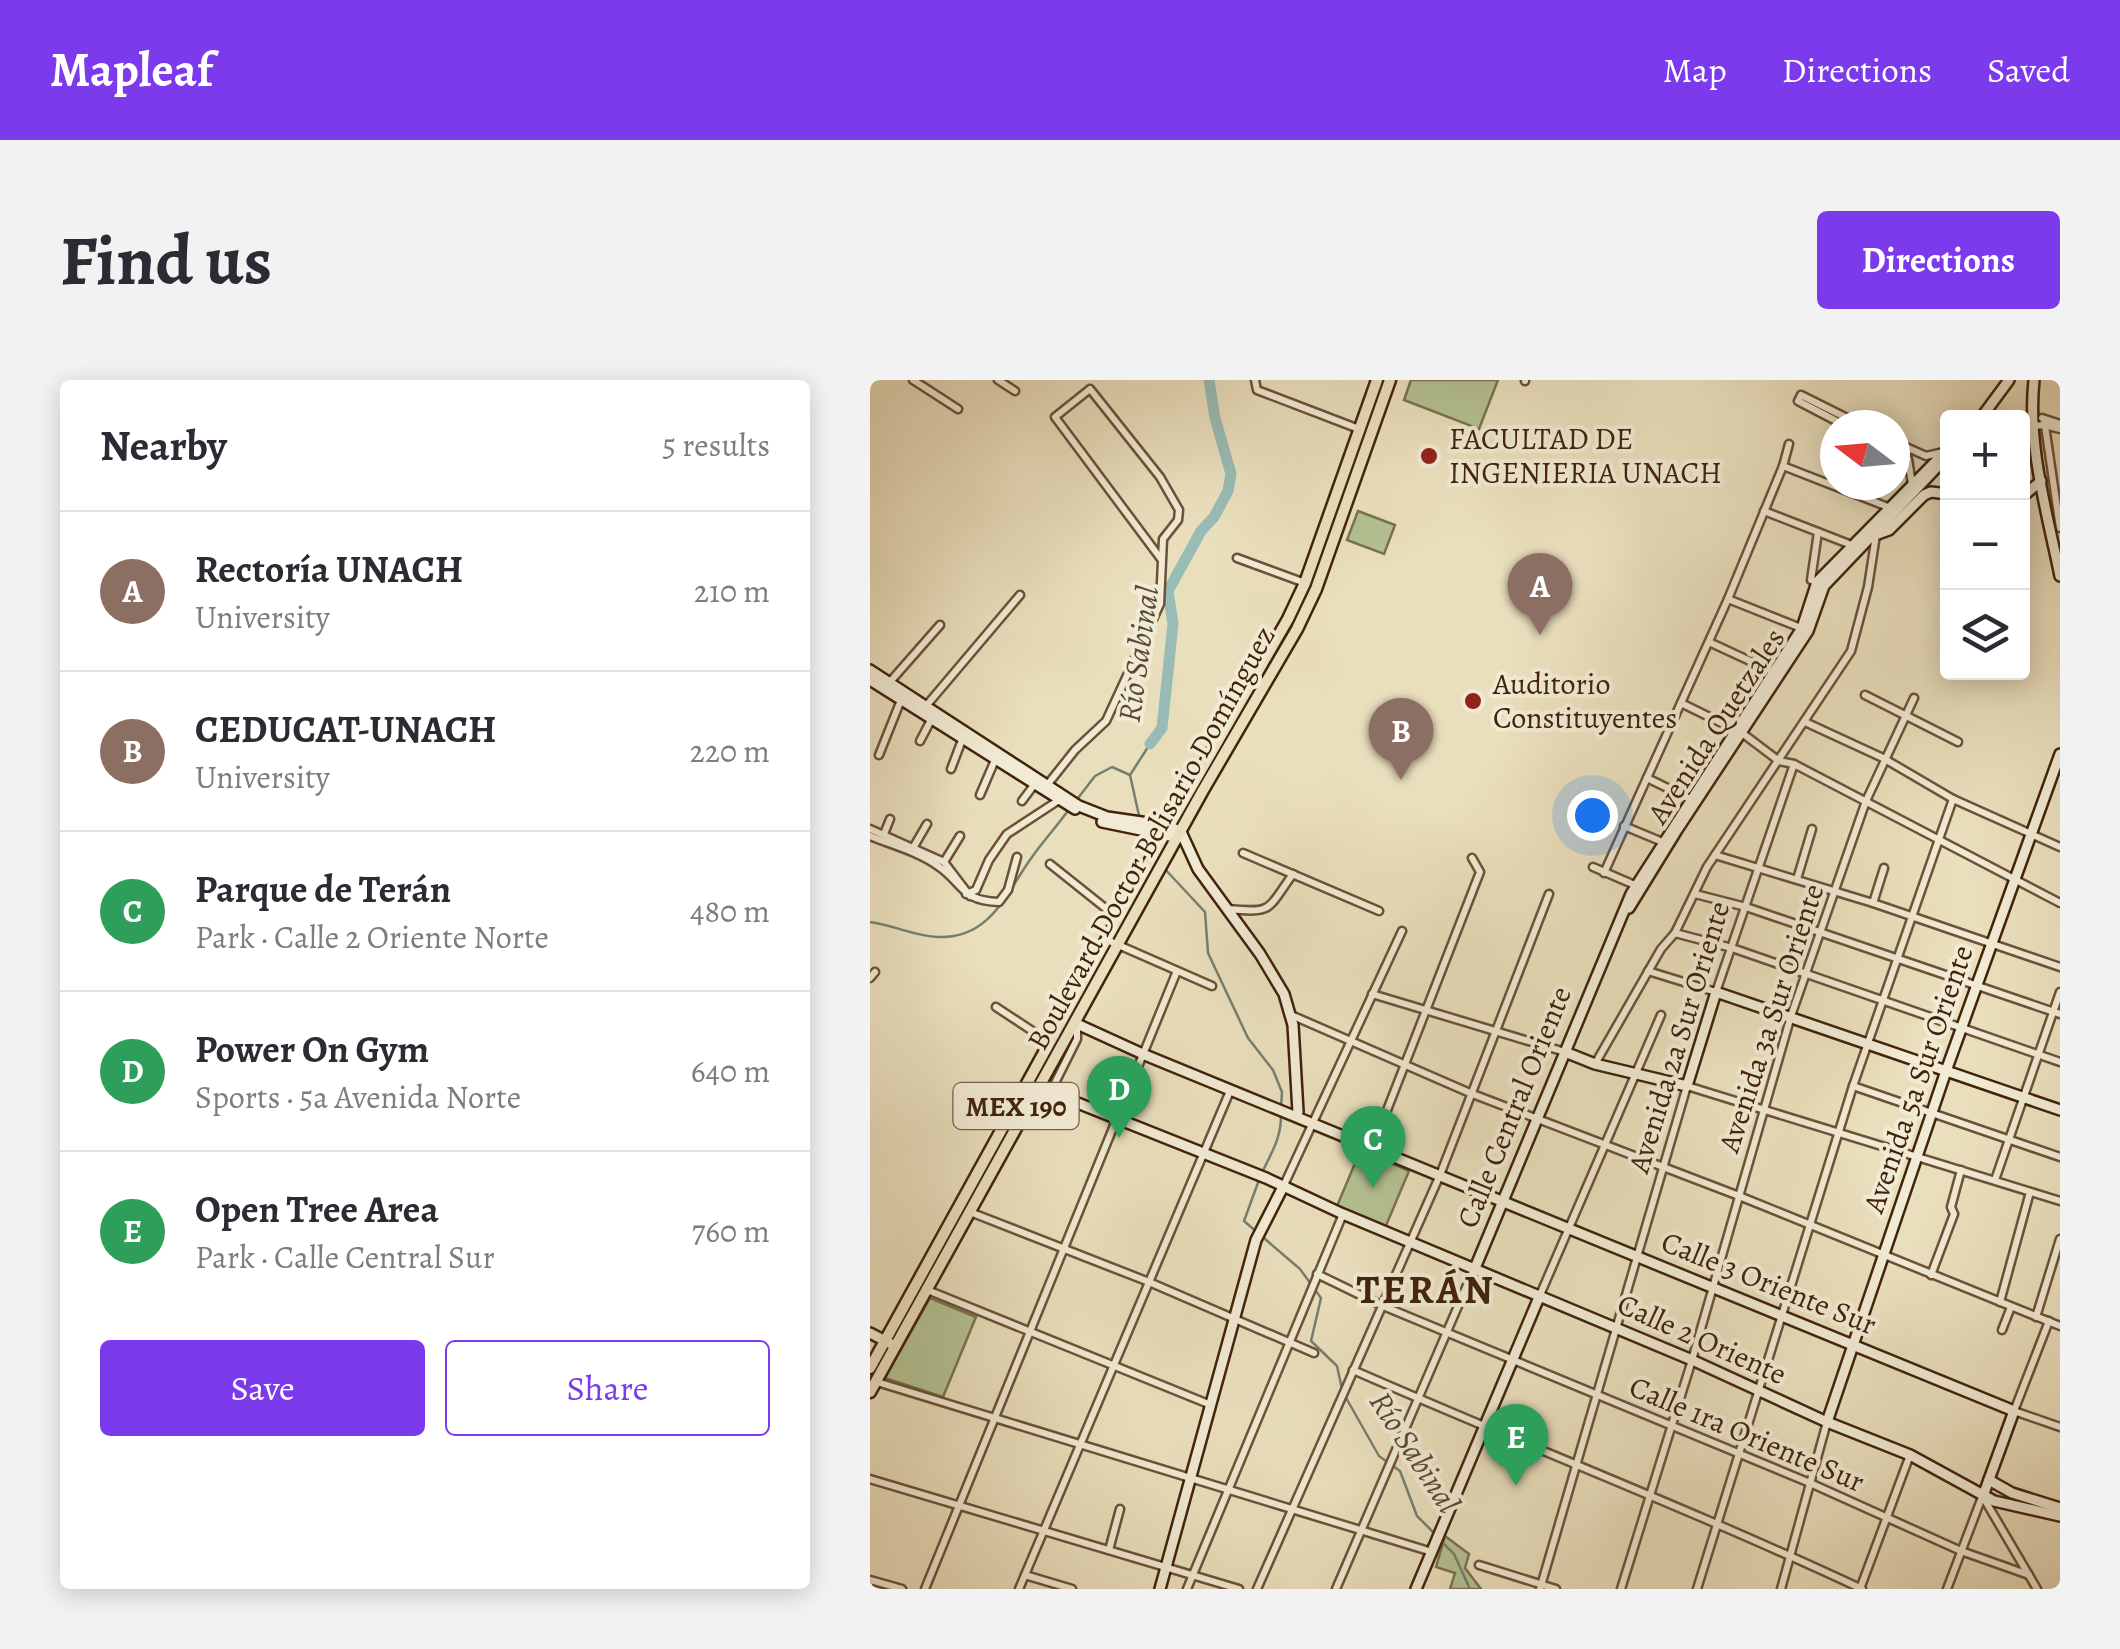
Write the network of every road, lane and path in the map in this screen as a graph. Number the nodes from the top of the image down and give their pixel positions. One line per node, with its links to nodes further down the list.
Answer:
1 (913, 380): 9 (street)
2 (998, 380): 8 (street)
3 (1255, 380): 14 (street)
4 (1377, 380): 14 (main road, Boulevard Doctor Belisario Domínguez / MEX 190)
5 (1390, 380): 86 (main road, Boulevard Doctor Belisario Domínguez / MEX 190)
6 (2009, 380): 10 (main road)
7 (2034, 380): 12 (main road)
8 (1015, 391)
9 (958, 409)
10 (1987, 410)
11 (1847, 423): 11 (street)
12 (2041, 423): 13 (street); 22 (main road)
13 (2060, 426)
14 (1360, 429): 35 (main road, Boulevard Doctor Belisario Domínguez / MEX 190)
15 (1789, 444): 20 (street)
16 (1910, 449): 17 (street)
17 (1940, 453)
18 (1940, 458): 23 (main road)
19 (1940, 459): 30 (main road)
20 (1783, 466): 26 (street); 27 (street)
21 (1910, 472): 23 (street)
22 (2046, 480): 24 (main road); 28 (street); 34 (main road)
23 (1912, 484): 26 (main road)
24 (2030, 491)
25 (1940, 493): 30 (main road)
26 (1888, 508): 31 (main road)
27 (1764, 510): 29 (street); 38 (street)
28 (2060, 528)
29 (1818, 532): 31 (street); 36 (street)
30 (1876, 535): 36 (main road); 53 (street)
31 (1854, 546): 36 (main road)
32 (1161, 558): 32 (street); 66 (street)
33 (1237, 558): 35 (street)
34 (2060, 576)
35 (1305, 583): 74 (main road, Boulevard Doctor Belisario Domínguez / MEX 190)
36 (1817, 583): 40 (main road, Avenida Quetzales)
37 (1020, 596): 50 (street)
38 (1728, 599): 40 (street); 41 (street)
39 (940, 626): 45 (street)
40 (1805, 630): 43 (main road, Avenida Quetzales)
41 (1708, 642): 43 (street); 49 (street)
42 (870, 670): 45 (main road)
43 (1776, 673): 54 (main road, Avenida Quetzales)
44 (870, 680): 48 (main road)
45 (889, 683): 50 (main road)
46 (1865, 695): 51 (street)
47 (1914, 698): 51 (street, Avenida 3a Sur Oriente)
48 (901, 700): 52 (main road); 59 (street)
49 (1681, 704): 54 (street); 65 (street)
50 (925, 707): 66 (main road)
51 (1905, 713): 57 (street); 60 (street, Avenida 3a Sur Oriente)
52 (932, 720): 55 (street); 56 (main road)
53 (1805, 722): 60 (street); 62 (street)
54 (1739, 732): 62 (street); 69 (main road, Avenida Quetzales); 87 (main road, Avenida Quetzales)
55 (920, 740)
56 (962, 740): 61 (main road); 64 (street)
57 (1958, 742)
58 (2060, 754): 83 (main road, Avenida 5a Sur Oriente)
59 (879, 755)
60 (1884, 758): 70 (street); 73 (street, Avenida 3a Sur Oriente)
61 (994, 760): 67 (main road); 68 (street)
62 (1779, 761): 63 (street); 91 (street)
63 (1794, 764): 73 (street); 97 (street, Avenida 2a Sur Oriente)
64 (951, 769)
65 (1647, 778): 69 (street); 78 (street)
66 (1048, 784): 72 (main road)
67 (1034, 785): 71 (street); 72 (main road)
68 (980, 795)
69 (1690, 799): 87 (main road, Avenida Quetzales)
70 (1953, 799): 83 (street); 85 (street)
71 (1022, 801)
72 (1065, 801): 77 (main road); 108 (street)
73 (1866, 801): 85 (street); 105 (street, Avenida 3a Sur Oriente)
74 (1181, 806): 77 (main road); 82 (main road, Boulevard Doctor Belisario Domínguez / MEX 190)
75 (890, 819): 81 (street)
76 (927, 824): 89 (street)
77 (1150, 826): 82 (main road)
78 (1624, 826): 87 (street); 100 (street)
79 (1812, 829): 102 (street)
80 (870, 832): 81 (street); 93 (street)
81 (884, 834): 89 (street)
82 (1165, 834): 86 (main road); 115 (main road, Boulevard Doctor Belisario Domínguez / MEX 190)
83 (2032, 834): 88 (street); 103 (main road, Avenida 5a Sur Oriente)
84 (960, 836): 95 (street)
85 (1937, 839): 103 (street); 114 (street)
86 (1179, 840): 112 (main road); 121 (main road, Boulevard Doctor Belisario Domínguez / MEX 190)
87 (1666, 843): 104 (main road, Avenida Quetzales)
88 (2060, 847)
89 (913, 848): 93 (street)
90 (1243, 853): 101 (street)
91 (1715, 855): 97 (street); 107 (street)
92 (1017, 857): 108 (street)
93 (927, 858): 95 (street); 108 (street)
94 (1472, 858): 137 (street)
95 (944, 862): 108 (street)
96 (1050, 864): 115 (street)
97 (1759, 866): 102 (street); 111 (street, Avenida 2a Sur Oriente)
98 (1592, 867): 100 (street)
99 (1884, 868): 109 (street)
100 (1604, 873): 104 (street)
101 (1292, 874): 112 (street); 113 (street)
102 (1797, 878): 105 (street)
103 (2015, 878): 110 (street); 122 (main road, Avenida 5a Sur Oriente)
104 (1639, 887): 120 (main road, Avenida Quetzales)
105 (1834, 892): 109 (street); 118 (street, Avenida 3a Sur Oriente)
106 (1549, 894): 144 (street)
107 (1695, 894): 111 (street); 117 (street)
108 (968, 895)
109 (1873, 903): 114 (street)
110 (2060, 903)
111 (1746, 907): 118 (street); 123 (street, Avenida 2a Sur Oriente)
112 (1225, 908): 139 (main road)
113 (1379, 911)
114 (1910, 917): 122 (street); 124 (street)
115 (1119, 919): 119 (main road, Boulevard Doctor Belisario Domínguez / MEX 190)
116 (1402, 931): 133 (street)
117 (1675, 933): 123 (street); 127 (street)
118 (1821, 935): 124 (street); 128 (street, Avenida 3a Sur Oriente)
119 (1107, 940): 121 (street); 134 (main road, Boulevard Doctor Belisario Domínguez / MEX 190)
120 (1608, 944): 148 (main road, Calle Central Oriente)
121 (1120, 945): 126 (street); 142 (main road, Boulevard Doctor Belisario Domínguez / MEX 190)
122 (1992, 945): 125 (street); 130 (main road, Avenida 5a Sur Oriente)
123 (1732, 948): 128 (street); 131 (street, Avenida 2a Sur Oriente)
124 (1896, 960): 130 (street); 135 (street)
125 (2060, 968)
126 (1177, 971): 129 (street); 150 (street)
127 (1648, 972): 131 (street); 152 (street)
128 (1808, 976): 135 (street); 141 (street, Avenida 3a Sur Oriente)
129 (1212, 986)
130 (1977, 987): 138 (street); 143 (main road, Avenida 5a Sur Oriente)
131 (1716, 992): 141 (main road); 156 (main road, Avenida 2a Sur Oriente)
132 (2060, 992): 138 (street)
133 (1370, 994): 137 (street); 146 (street)
134 (1074, 1002): 142 (main road); 145 (main road, Boulevard Doctor Belisario Domínguez / MEX 190)
135 (1880, 1002): 143 (street); 147 (street)
136 (996, 1007): 145 (street)
137 (1427, 1011): 144 (street); 153 (street)
138 (2056, 1013): 149 (street)
139 (1291, 1015): 146 (street); 165 (main road)
140 (1661, 1015): 154 (street)
141 (1792, 1016): 147 (main road); 162 (street, Avenida 3a Sur Oriente)
142 (1077, 1024): 145 (main road); 150 (main road, Calle 3 Oriente Sur); 159 (main road, Boulevard Doctor Belisario Domínguez / MEX 190)
143 (1963, 1030): 149 (street); 155 (main road, Avenida 5a Sur Oriente)
144 (1494, 1031): 148 (street); 160 (street)
145 (1057, 1034): 216 (main road, Boulevard Doctor Belisario Domínguez / MEX 190)
146 (1349, 1042): 153 (street); 168 (street)
147 (1866, 1045): 155 (main road); 157 (street)
148 (1564, 1052): 152 (main road); 167 (main road, Calle Central Oriente)
149 (2038, 1054): 151 (street); 161 (street)
150 (1144, 1055): 158 (main road, Calle 3 Oriente Sur); 166 (street)
151 (2060, 1062)
152 (1595, 1064): 154 (main road)
153 (1406, 1066): 160 (street); 172 (street)
154 (1638, 1072): 156 (main road); 171 (street)
155 (1946, 1072): 161 (main road); 164 (main road, Avenida 5a Sur Oriente)
156 (1687, 1086): 162 (street); 176 (street, Avenida 2a Sur Oriente)
157 (1853, 1086): 164 (street); 169 (street)
158 (1230, 1090): 165 (main road, Calle 3 Oriente Sur); 173 (street)
159 (1045, 1091): 166 (main road, Calle 2 Oriente); 185 (main road, Boulevard Doctor Belisario Domínguez / MEX 190)
160 (1470, 1093): 167 (street); 178 (street)
161 (2023, 1097): 163 (main road); 170 (street)
162 (1764, 1108): 169 (street); 182 (street, Avenida 3a Sur Oriente)
163 (2060, 1110)
164 (1933, 1112): 170 (street); 174 (main road, Avenida 5a Sur Oriente)
165 (1296, 1113): 168 (main road, Calle 3 Oriente Sur)
166 (1118, 1118): 173 (main road, Calle 2 Oriente); 191 (street)
167 (1536, 1118): 171 (street); 183 (main road, Calle Central Oriente)
168 (1314, 1122): 172 (main road, Calle 3 Oriente Sur); 180 (street)
169 (1839, 1130): 174 (street); 187 (street)
170 (2009, 1139): 175 (street); 179 (street)
171 (1606, 1145): 176 (street); 188 (street)
172 (1373, 1146): 178 (main road, Calle 3 Oriente Sur)
173 (1202, 1153): 180 (main road, Calle 2 Oriente); 197 (street)
174 (1918, 1156): 177 (street); 193 (main road, Avenida 5a Sur Oriente)
175 (2060, 1157)
176 (1663, 1168): 182 (street); 192 (street, Avenida 2a Sur Oriente)
177 (1961, 1170): 179 (street); 195 (street)
178 (1440, 1174): 183 (main road, Calle 3 Oriente Sur); 190 (street)
179 (1995, 1180): 181 (street)
180 (1284, 1186): 186 (main road, Calle 2 Oriente); 206 (main road)
181 (2030, 1192): 184 (street); 201 (street)
182 (1739, 1196): 187 (street); 198 (street, Avenida 3a Sur Oriente)
183 (1504, 1201): 188 (main road, Calle 3 Oriente Sur); 194 (main road, Calle Central Oriente)
184 (2060, 1201)
185 (969, 1211): 191 (street); 199 (main road, Boulevard Doctor Belisario Domínguez / MEX 190)
186 (1342, 1214): 190 (main road, Calle 2 Oriente); 196 (street)
187 (1811, 1226): 193 (street); 204 (street)
188 (1571, 1227): 192 (main road, Calle 3 Oriente Sur); 200 (street)
189 (2060, 1239): 205 (street)
190 (1410, 1242): 194 (main road, Calle 2 Oriente); 202 (street)
191 (1064, 1250): 197 (street); 213 (street)
192 (1638, 1256): 198 (main road, Calle 3 Oriente Sur); 209 (street, Avenida 2a Sur Oriente)
193 (1883, 1256): 195 (street); 215 (main road, Avenida 5a Sur Oriente)
194 (1475, 1268): 200 (main road, Calle 2 Oriente); 211 (street, Calle Central Oriente)
195 (1931, 1275): 201 (street)
196 (1317, 1276): 202 (street, Calle 1ra Oriente Sur); 214 (street)
197 (1148, 1282): 206 (street); 220 (street)
198 (1712, 1286): 204 (main road, Calle 3 Oriente Sur); 219 (street, Avenida 3a Sur Oriente)
199 (925, 1289): 213 (street); 216 (main road, Boulevard Doctor Belisario Domínguez / MEX 190)
200 (1540, 1295): 209 (main road, Calle 2 Oriente); 218 (main road)
201 (2000, 1302): 203 (street)
202 (1383, 1306): 211 (street, Calle 1ra Oriente Sur); 222 (street)
203 (2011, 1306): 205 (street); 210 (street)
204 (1782, 1316): 215 (main road, Calle 3 Oriente Sur); 224 (street)
205 (2036, 1317): 207 (street)
206 (1237, 1318): 214 (street); 227 (main road)
207 (2048, 1322): 208 (street); 228 (street)
208 (2060, 1326)
209 (1617, 1328): 219 (main road, Calle 2 Oriente); 225 (street, Avenida 2a Sur Oriente)
210 (2002, 1330)
211 (1447, 1332): 218 (street, Calle 1ra Oriente Sur); 226 (street, Calle Central Oriente)
212 (870, 1333): 216 (main road)
213 (1030, 1333): 220 (street); 229 (street)
214 (1288, 1340): 217 (street); 242 (street)
215 (1852, 1344): 228 (main road, Calle 3 Oriente Sur); 230 (main road, Avenida 5a Sur Oriente)
216 (884, 1347): 221 (main road, MEX 190); 223 (main road, MEX 190)
217 (1314, 1353)
218 (1512, 1359): 225 (street, Calle 1ra Oriente Sur); 232 (main road)
219 (1692, 1360): 224 (main road, Calle 2 Oriente); 231 (street, Avenida 3a Sur Oriente)
220 (1114, 1366): 227 (street); 234 (street)
221 (870, 1368)
222 (1352, 1374): 226 (street); 249 (street)
223 (873, 1387): 229 (street)
224 (1758, 1391): 230 (main road, Calle 2 Oriente); 235 (street)
225 (1596, 1394): 231 (street, Calle 1ra Oriente Sur); 237 (street, Avenida 2a Sur Oriente)
226 (1418, 1399): 232 (street); 254 (street, Calle Central Oriente)
227 (1211, 1405): 239 (main road)
228 (2014, 1411): 233 (street); 240 (main road)
229 (995, 1420): 234 (street); 246 (street)
230 (1827, 1422): 236 (main road, Calle 2 Oriente); 241 (street)
231 (1671, 1425): 235 (street, Calle 1ra Oriente Sur); 244 (street, Avenida 3a Sur Oriente)
232 (1486, 1427): 237 (street); 255 (main road)
233 (2060, 1427)
234 (1080, 1446): 239 (street); 253 (street)
235 (1739, 1455): 241 (street, Calle 1ra Oriente Sur); 252 (street)
236 (1910, 1455): 245 (main road, Calle 2 Oriente); 251 (street)
237 (1578, 1465): 244 (street); 265 (street, Avenida 2a Sur Oriente)
238 (870, 1479): 246 (street)
239 (1190, 1480): 242 (street); 259 (main road)
240 (1989, 1480): 243 (main road); 245 (main road)
241 (1810, 1484): 251 (street, Calle 1ra Oriente Sur); 258 (street)
242 (1226, 1490): 249 (street); 261 (street)
243 (2012, 1492): 245 (main road); 247 (main road)
244 (1648, 1496): 252 (street); 277 (street, Avenida 3a Sur Oriente)
245 (1982, 1496): 250 (main road, Calle 2 Oriente); 257 (street); 263 (street)
246 (960, 1506): 253 (street); 267 (street)
247 (2060, 1508)
248 (1120, 1509): 256 (street)
249 (1291, 1511): 254 (street); 273 (street)
250 (2060, 1516)
251 (1886, 1519): 257 (street, Calle 1ra Oriente Sur); 280 (street)
252 (1716, 1526): 258 (street); 278 (street)
253 (1043, 1531): 256 (street); 262 (street)
254 (1361, 1531): 255 (street); 274 (street, Calle Central Oriente)
255 (1434, 1548): 275 (main road)
256 (1109, 1550): 259 (street)
257 (1961, 1551): 263 (street, Calle 1ra Oriente Sur); 281 (street)
258 (1790, 1554): 279 (street); 280 (street)
259 (1166, 1566): 261 (street); 270 (main road)
260 (1479, 1566): 265 (street)
261 (1192, 1574): 271 (street); 272 (street)
262 (1025, 1575): 268 (street); 269 (street)
263 (2029, 1575): 282 (street)
264 (870, 1580): 266 (street)
265 (1541, 1587): 276 (street)
266 (902, 1589)
267 (925, 1589)
268 (1019, 1589)
269 (1072, 1589)
270 (1160, 1589)
271 (1187, 1589)
272 (1239, 1589)
273 (1257, 1589)
274 (1336, 1589)
275 (1416, 1589)
276 (1556, 1589)
277 (1622, 1589)
278 (1696, 1589)
279 (1781, 1589)
280 (1861, 1589)
281 (1947, 1589)
282 (2037, 1589)

